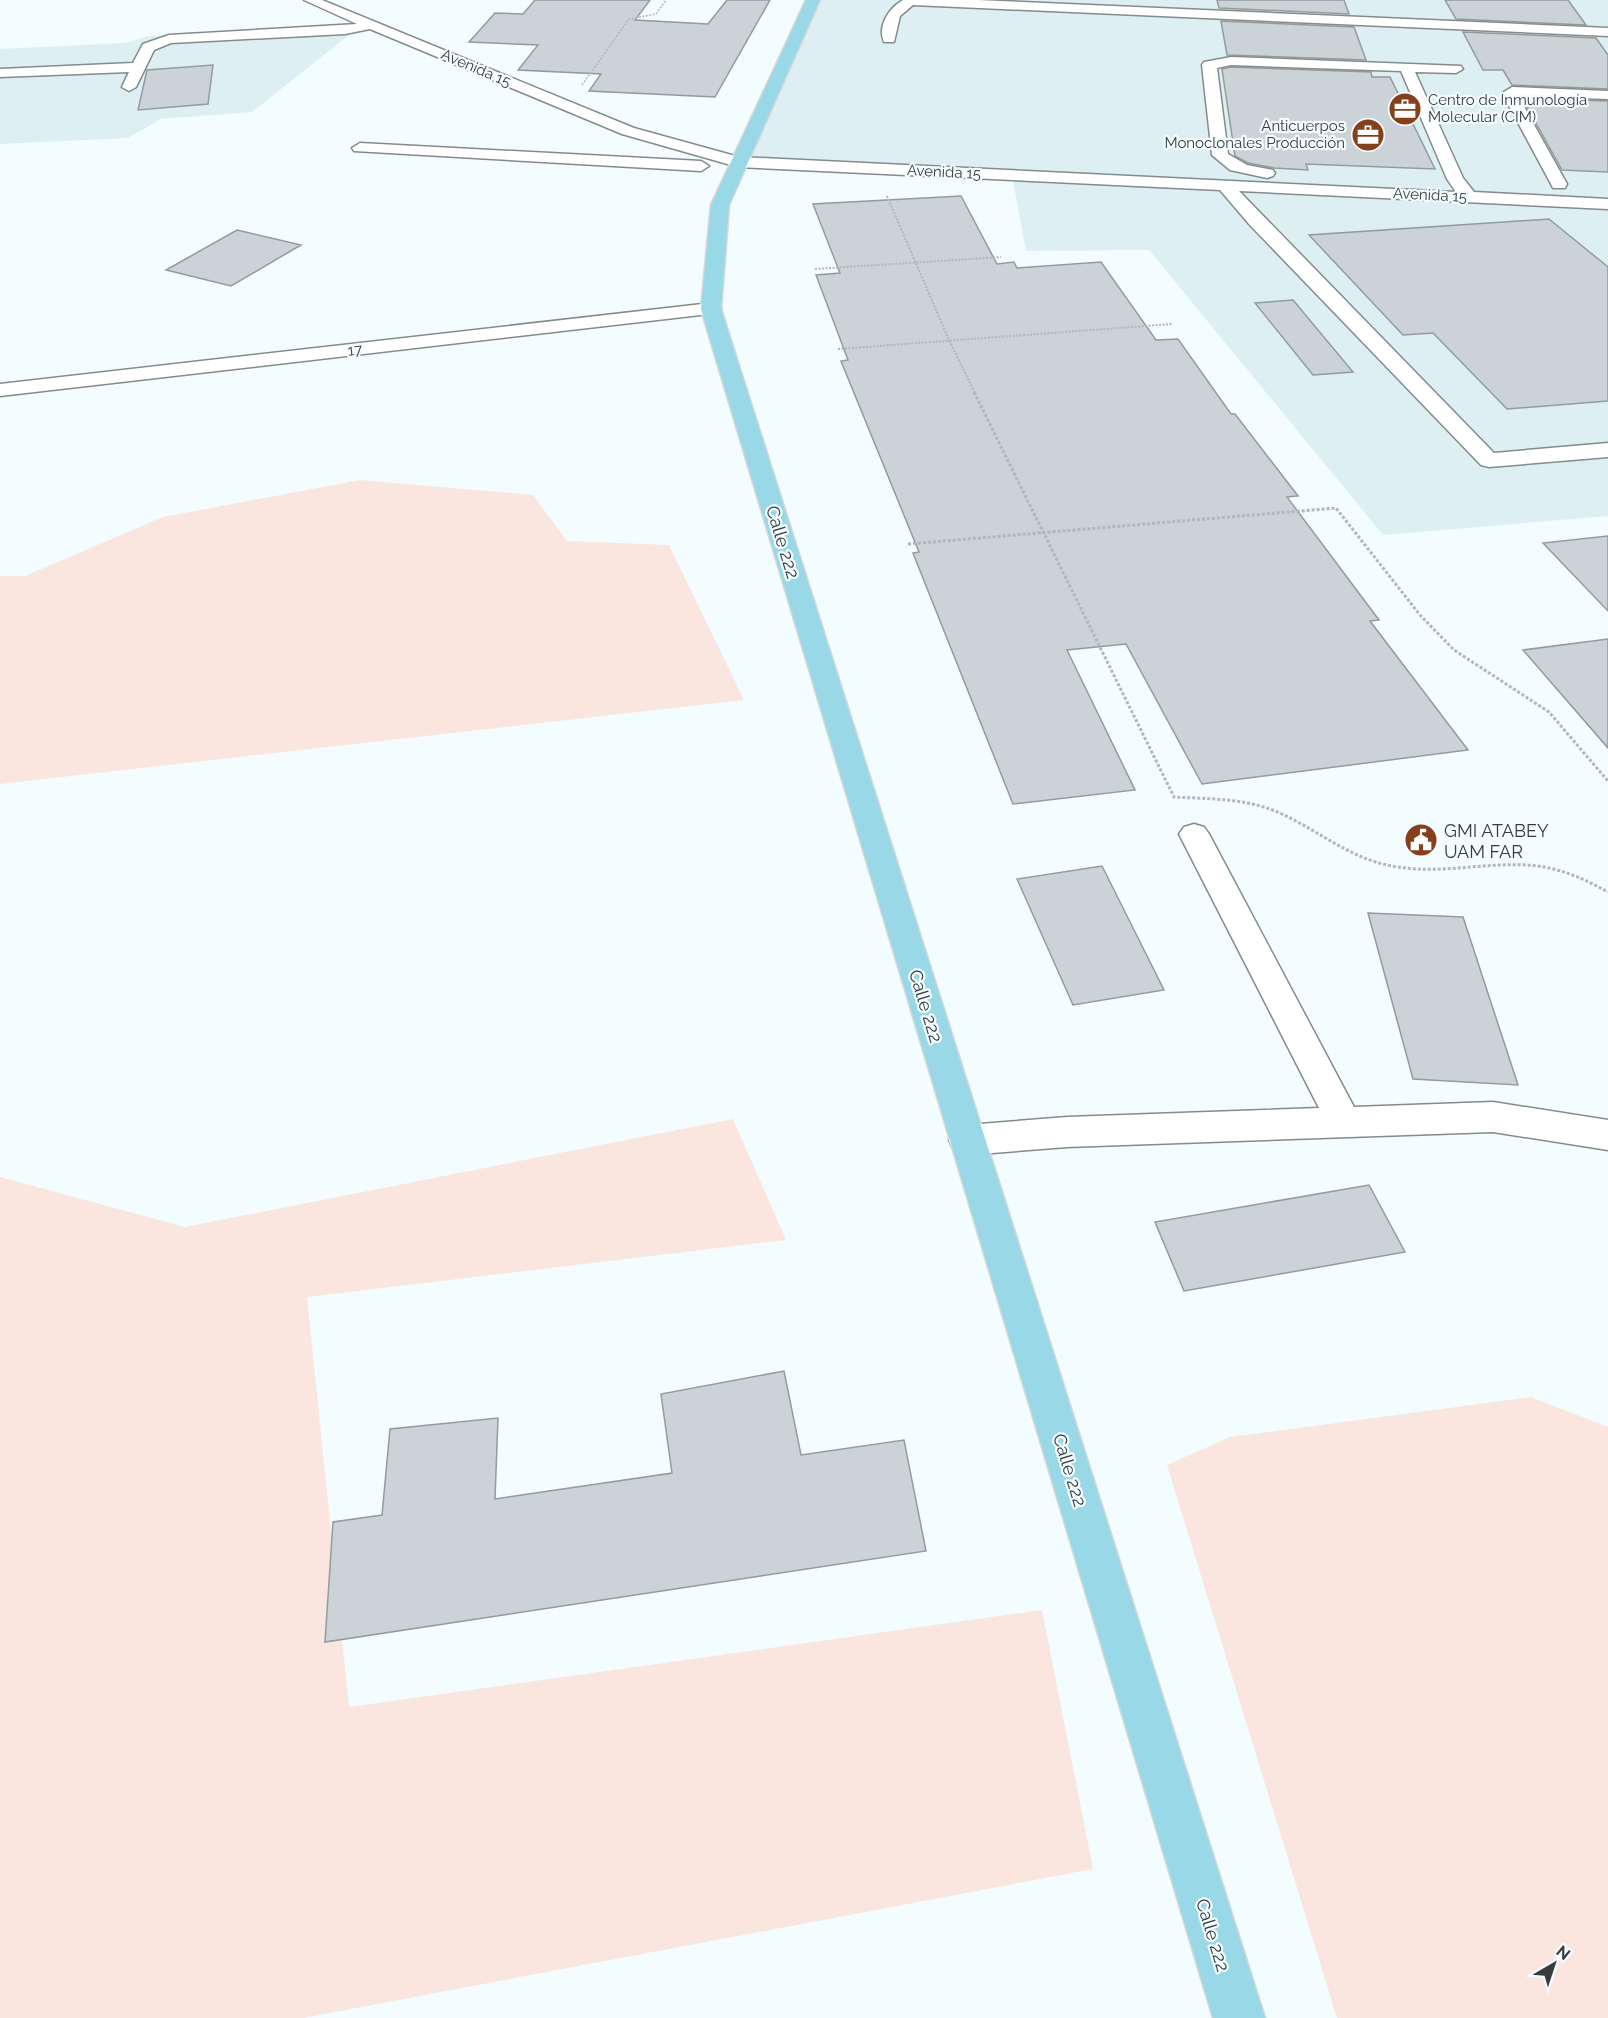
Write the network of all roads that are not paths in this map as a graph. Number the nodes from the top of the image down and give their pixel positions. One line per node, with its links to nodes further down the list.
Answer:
1 (311, 0): 4 (street, Avenida 15)
2 (813, 0): 14 (main road, Calle 222)
3 (911, 0): 5 (street); 6 (street)
4 (373, 25): 7 (street); 14 (street, Avenida 15)
5 (1608, 32)
6 (889, 39)
7 (138, 67): 10 (street); 11 (street)
8 (1406, 67): 9 (street); 15 (street); 17 (street)
9 (1456, 69)
10 (0, 73)
11 (129, 87)
12 (1608, 95): 21 (street)
13 (360, 148): 14 (street)
14 (737, 165): 20 (street, Avenida 15); 26 (main road, Calle 222)
15 (1351, 176)
16 (1432, 178): 17 (street)
17 (1455, 179): 18 (street); 23 (street)
18 (1479, 180)
19 (1536, 183): 21 (street)
20 (1224, 184): 23 (street, Avenida 15); 28 (street)
21 (1559, 184): 22 (street)
22 (1578, 194): 23 (street, Avenida 15); 24 (street, Avenida 15); 25 (street)
23 (1469, 197)
24 (1608, 204)
25 (1594, 219)
26 (711, 309): 27 (street, 17); 32 (main road, Calle 222)
27 (0, 390)
28 (1608, 450)
29 (1194, 834): 30 (street)
30 (1344, 1124): 31 (street); 32 (street)
31 (1608, 1135)
32 (967, 1140): 33 (main road, Calle 222)
33 (1239, 2018)

